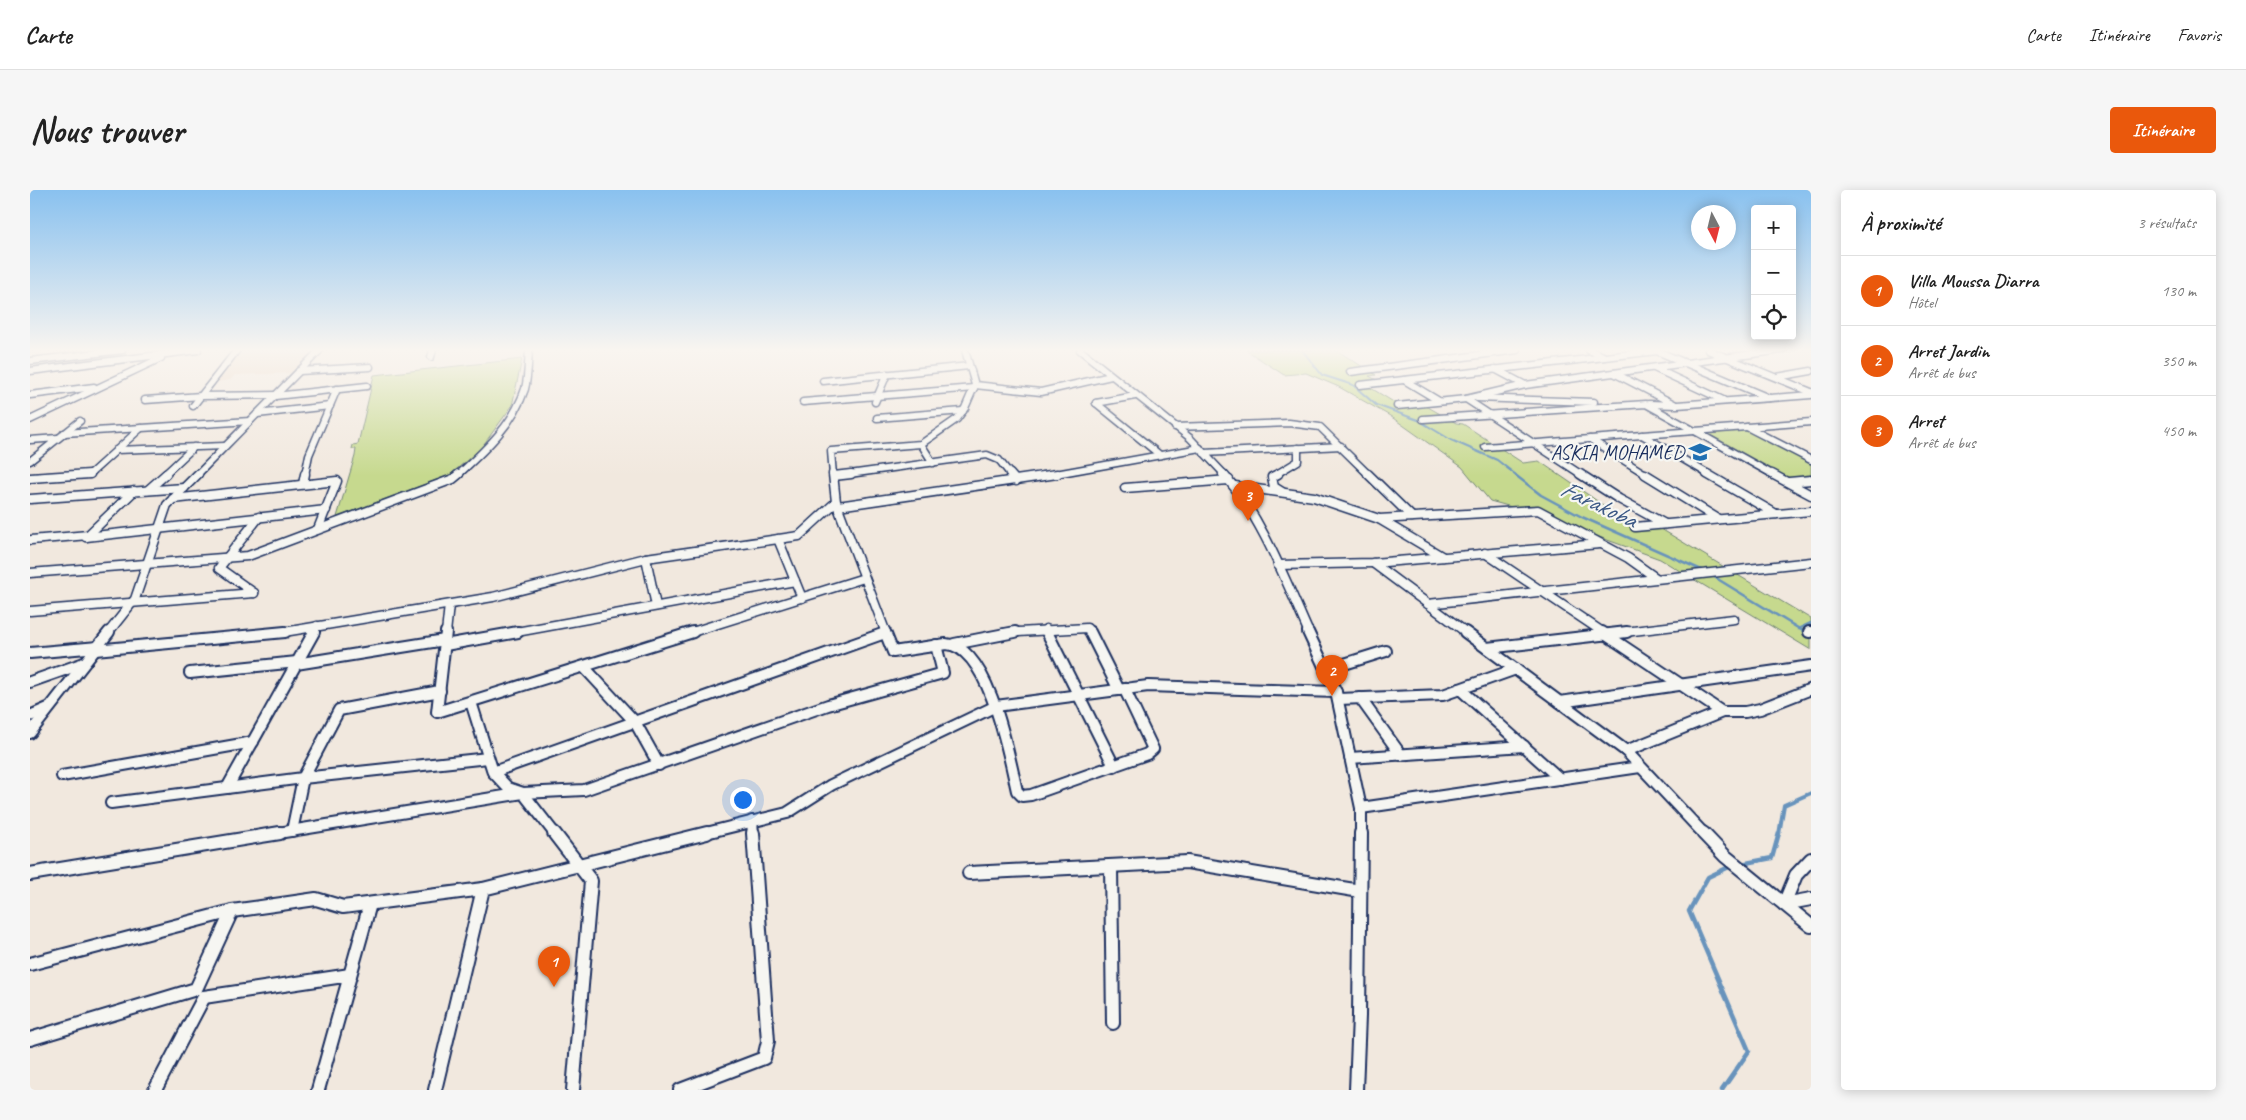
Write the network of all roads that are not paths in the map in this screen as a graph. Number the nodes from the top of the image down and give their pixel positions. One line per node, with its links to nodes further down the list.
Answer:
1 (54, 392): 18 (street)
2 (89, 392): 42 (street)
3 (204, 392): 20 (street)
4 (279, 392): 19 (street)
5 (306, 392): 19 (street)
6 (336, 392): 35 (street)
7 (523, 392): 96 (street)
8 (880, 392): 21 (street)
9 (917, 392): 21 (street)
10 (972, 392): 37 (street)
11 (1130, 392): 22 (street)
12 (1424, 392): 27 (street)
13 (1497, 392): 24 (street)
14 (1651, 392): 33 (street)
15 (1706, 392): 28 (street)
16 (1755, 392): 25 (street)
17 (1811, 393): 23 (street)
18 (30, 395)
19 (276, 395): 20 (street); 38 (street)
20 (201, 396): 26 (street); 34 (street)
21 (878, 396): 29 (street); 30 (street)
22 (1135, 396): 46 (street); 66 (street)
23 (1797, 396): 25 (street); 31 (street)
24 (1469, 398): 27 (street); 32 (street); 39 (street)
25 (1769, 398): 28 (street)
26 (145, 400)
27 (1439, 401): 36 (street)
28 (1726, 401): 33 (street)
29 (802, 402)
30 (875, 402)
31 (1811, 403)
32 (1646, 404): 33 (street); 39 (street); 49 (street)
33 (1677, 405)
34 (193, 406)
35 (330, 406): 38 (street); 76 (street)
36 (1398, 406)
37 (963, 411): 40 (street); 55 (street)
38 (257, 414): 44 (street)
39 (1488, 414): 41 (street); 56 (street)
40 (877, 418)
41 (1423, 419)
42 (30, 420)
43 (80, 421): 50 (street)
44 (250, 421): 48 (street); 57 (street)
45 (1811, 422): 47 (street)
46 (1176, 427): 58 (street); 63 (street)
47 (1747, 427): 49 (street); 65 (street)
48 (141, 428): 50 (street); 62 (street)
49 (1696, 431): 51 (street); 74 (street)
50 (64, 433): 52 (street)
51 (1642, 435): 53 (street); 88 (street)
52 (58, 438): 54 (street); 68 (street)
53 (1590, 439): 56 (street); 92 (street)
54 (30, 440)
55 (921, 444): 69 (street); 70 (street)
56 (1536, 444): 61 (street); 93 (street)
57 (225, 446): 59 (street); 77 (street)
58 (1341, 446): 60 (street); 90 (street)
59 (194, 447): 62 (street); 79 (street)
60 (1298, 448): 63 (street); 81 (street)
61 (1485, 448)
62 (116, 450): 71 (street)
63 (1202, 451): 66 (street); 75 (street)
64 (1811, 452): 65 (street)
65 (1798, 454): 67 (street)
66 (1160, 455): 73 (street)
67 (1811, 460)
68 (30, 461)
69 (933, 463): 70 (street); 73 (street)
70 (834, 476): 85 (street)
71 (30, 478)
72 (1811, 480): 74 (street)
73 (1016, 481): 85 (street)
74 (1788, 482): 82 (street)
75 (1232, 483): 78 (street); 81 (street); 108 (street)
76 (303, 484): 84 (street); 86 (street)
77 (184, 488): 79 (street); 84 (street)
78 (1125, 488)
79 (148, 490): 80 (street)
80 (134, 492): 83 (street); 97 (street)
81 (1282, 492): 91 (street)
82 (1811, 494)
83 (30, 499)
84 (173, 499): 95 (street)
85 (837, 504): 99 (street); 111 (street)
86 (326, 510): 89 (street); 96 (street)
87 (1811, 511): 88 (street)
88 (1776, 514): 92 (street)
89 (259, 517): 95 (street); 103 (street)
90 (1412, 517): 91 (street); 100 (street)
91 (1379, 519): 102 (street)
92 (1718, 520): 93 (street)
93 (1664, 524): 94 (street)
94 (1635, 527)
95 (159, 529): 97 (street); 107 (street)
96 (318, 529): 103 (street)
97 (88, 535): 98 (street)
98 (30, 539)
99 (778, 539): 104 (street); 113 (street)
100 (1600, 544): 101 (street); 112 (street)
101 (1484, 553): 102 (street); 114 (street)
102 (1443, 557): 106 (street)
103 (226, 558): 107 (street); 116 (street)
104 (646, 558): 118 (street); 119 (street)
105 (1811, 562): 109 (street)
106 (1373, 563): 108 (street); 117 (street)
107 (147, 564): 110 (street); 116 (street)
108 (1278, 564): 138 (street)
109 (1715, 572): 112 (street)
110 (30, 573)
111 (864, 578): 115 (street); 124 (street)
112 (1656, 578): 114 (street)
113 (796, 581): 115 (street); 119 (street)
114 (1540, 591): 117 (street); 125 (street)
115 (802, 598): 136 (street)
116 (132, 603): 120 (street); 129 (street)
117 (1428, 604): 130 (street)
118 (449, 605): 122 (street); 126 (street)
119 (656, 606): 126 (street)
120 (30, 611)
121 (1734, 619): 125 (street)
122 (317, 626): 129 (street); 134 (street)
123 (1046, 629): 127 (street); 144 (street); 146 (street)
124 (885, 633): 128 (street); 155 (street)
125 (1605, 634): 130 (street); 141 (street)
126 (445, 642): 134 (street); 145 (street)
127 (954, 644): 128 (street); 151 (street)
128 (936, 645): 163 (street)
129 (97, 648): 132 (street); 133 (street)
130 (1488, 648): 137 (street)
131 (1386, 651): 138 (street)
132 (30, 653)
133 (85, 663): 140 (street); 152 (street)
134 (296, 663): 139 (street); 157 (street)
135 (1811, 666): 141 (street)
136 (584, 667): 149 (street); 155 (street)
137 (1516, 669): 142 (street); 150 (street)
138 (1326, 670): 147 (street)
139 (190, 673)
140 (30, 682)
141 (1681, 685): 150 (street); 153 (street)
142 (1460, 689): 148 (street); 158 (street)
143 (1811, 689): 153 (street)
144 (1122, 690): 146 (street); 147 (street); 164 (street)
145 (440, 691): 149 (street); 168 (street)
146 (1079, 696): 151 (street); 164 (street)
147 (1337, 696): 148 (street); 162 (street)
148 (1360, 698): 160 (street)
149 (471, 702): 161 (street)
150 (1560, 702): 159 (street)
151 (996, 706): 164 (street); 174 (street)
152 (50, 708): 154 (street); 156 (street)
153 (1722, 712): 159 (street)
154 (30, 716)
155 (635, 722): 163 (street); 166 (street)
156 (30, 733)
157 (253, 742): 167 (street); 170 (street)
158 (1524, 746): 160 (street); 169 (street)
159 (1626, 751): 165 (street)
160 (1401, 755): 162 (street)
161 (488, 758): 166 (street); 168 (street)
162 (1350, 758): 173 (street)
163 (659, 764): 171 (street)
164 (1114, 766)
165 (1640, 767): 169 (street); 185 (street)
166 (493, 772): 171 (street)
167 (62, 776)
168 (303, 778): 170 (street); 175 (street)
169 (1560, 779): 173 (street)
170 (227, 788): 172 (street)
171 (523, 793): 175 (street); 177 (street)
172 (111, 803)
173 (1361, 808): 182 (street)
174 (752, 821): 177 (street); 197 (street)
175 (292, 831): 180 (street)
176 (1811, 859): 185 (street)
177 (579, 865): 181 (street); 196 (street)
178 (1112, 866): 179 (street); 182 (street); 191 (street)
179 (969, 873)
180 (30, 874)
181 (483, 889): 184 (street); 195 (street)
182 (1360, 892): 198 (street)
183 (1811, 899): 185 (street)
184 (370, 904): 186 (street); 189 (street)
185 (1784, 904): 187 (street)
186 (232, 911): 188 (street); 190 (street)
187 (1811, 926)
188 (30, 964)
189 (350, 975): 190 (street); 194 (street)
190 (200, 993): 192 (street); 193 (street)
191 (1113, 1023)
192 (31, 1042)
193 (155, 1090)
194 (318, 1090)
195 (435, 1090)
196 (572, 1090)
197 (680, 1090)
198 (1356, 1090)

